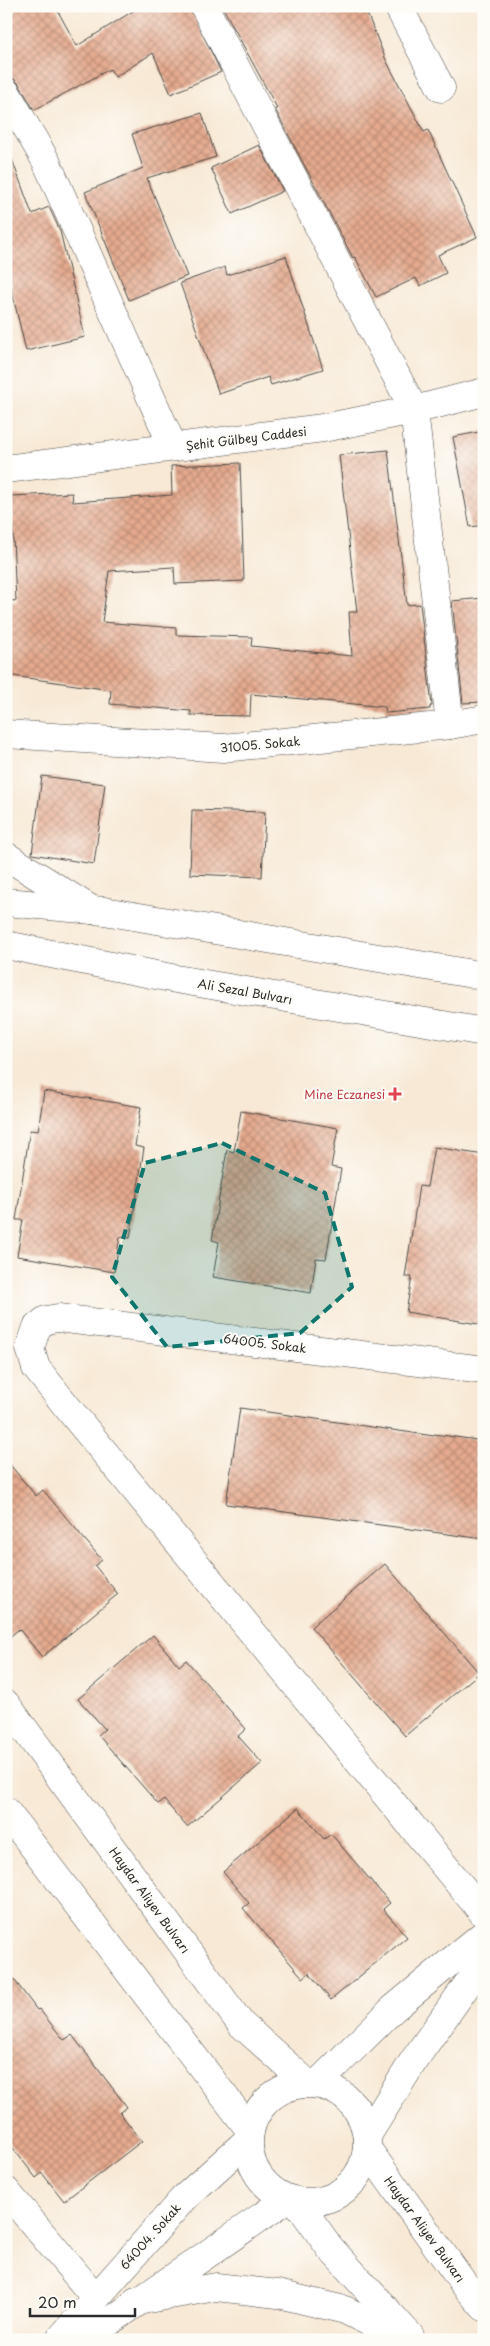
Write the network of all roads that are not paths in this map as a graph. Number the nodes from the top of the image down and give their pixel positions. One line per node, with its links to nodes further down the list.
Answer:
1 (204, 6): 6 (street)
2 (398, 6): 3 (street)
3 (441, 88)
4 (6, 92): 7 (street)
5 (484, 392): 6 (street, Şehit Gülbey Caddesi)
6 (414, 410): 7 (street, Şehit Gülbey Caddesi); 10 (street)
7 (173, 447): 8 (street, Şehit Gülbey Caddesi)
8 (6, 469)
9 (484, 719): 10 (street, 31005. Sokak)
10 (450, 725): 11 (street, 31005. Sokak)
11 (6, 734)
12 (6, 856): 14 (street)
13 (6, 902): 14 (street)
14 (92, 910): 16 (street)
15 (6, 945): 17 (street, Ali Sezal Bulvarı)
16 (484, 976)
17 (484, 1032)
18 (484, 1370): 21 (street, 64005. Sokak)
19 (6, 1704): 24 (street, Haydar Aliyev Bulvarı)
20 (6, 1812): 25 (street)
21 (484, 1914)
22 (484, 1934): 24 (street)
23 (484, 1961): 26 (street)
24 (312, 2084): 25 (street); 26 (street)
25 (249, 2135): 28 (street); 29 (street, 64004. Sokak)
26 (368, 2142): 28 (street); 31 (street, Haydar Aliyev Bulvarı)
27 (6, 2191): 29 (street)
28 (292, 2201): 30 (street); 35 (street)
29 (95, 2298): 32 (street, 64004. Sokak)
30 (136, 2301): 33 (street); 34 (street)
31 (484, 2307)
32 (59, 2340)
33 (83, 2340)
34 (405, 2340)
35 (414, 2340)

